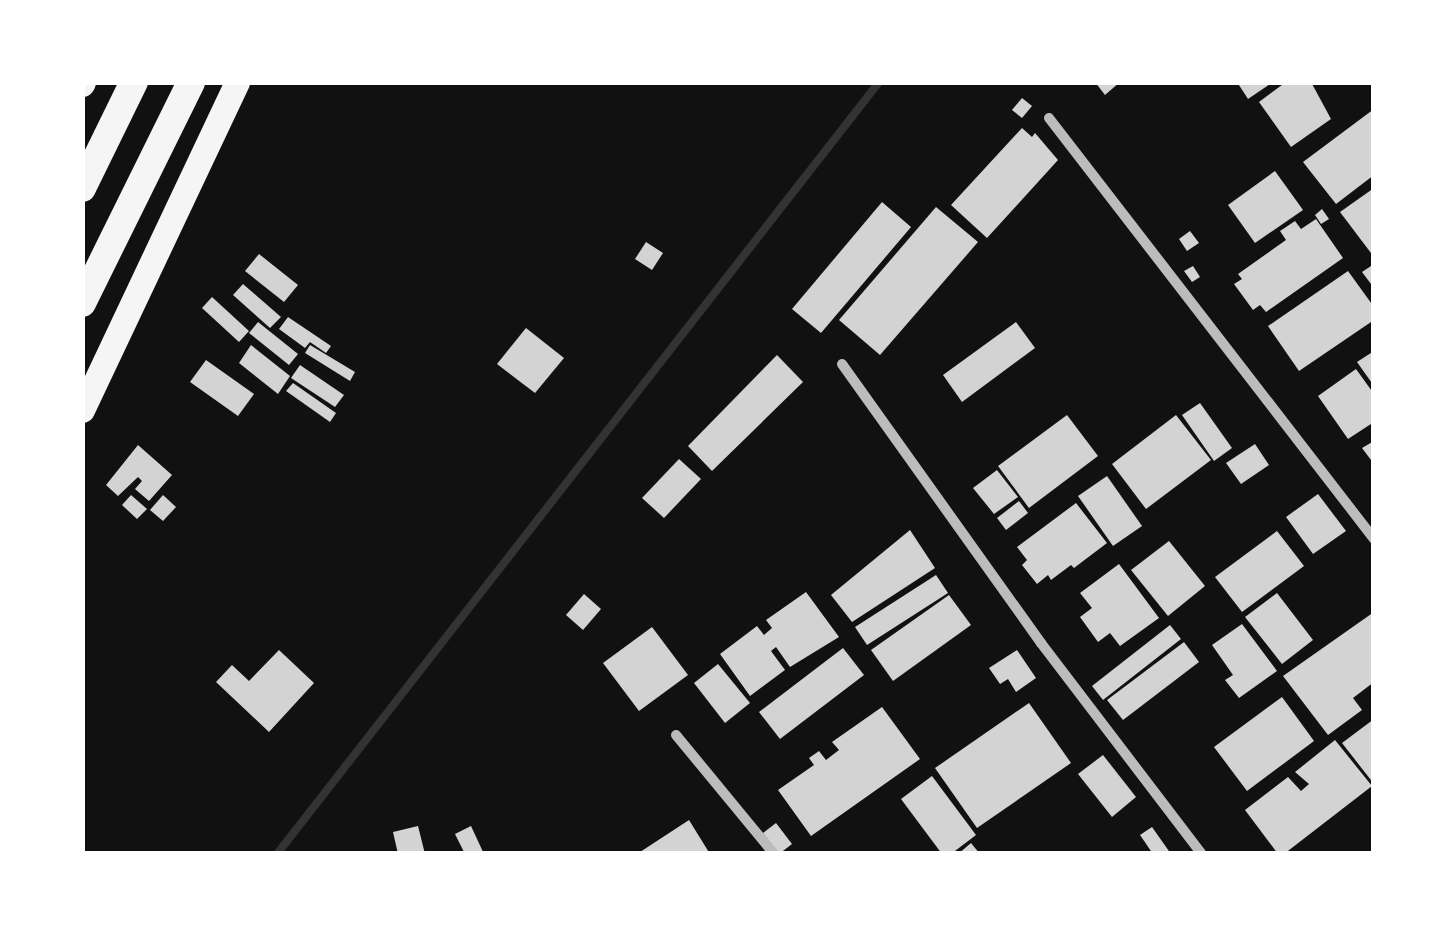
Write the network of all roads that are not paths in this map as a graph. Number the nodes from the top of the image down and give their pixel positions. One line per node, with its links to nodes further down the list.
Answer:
1 (134, 82): 5 (highway)
2 (191, 82): 6 (highway)
3 (237, 82): 8 (main road)
4 (1049, 118): 9 (street)
5 (82, 188)
6 (82, 303)
7 (842, 364): 12 (street)
8 (82, 410)
9 (1374, 539)
10 (676, 735): 11 (street)
11 (774, 854)
12 (1202, 854)

